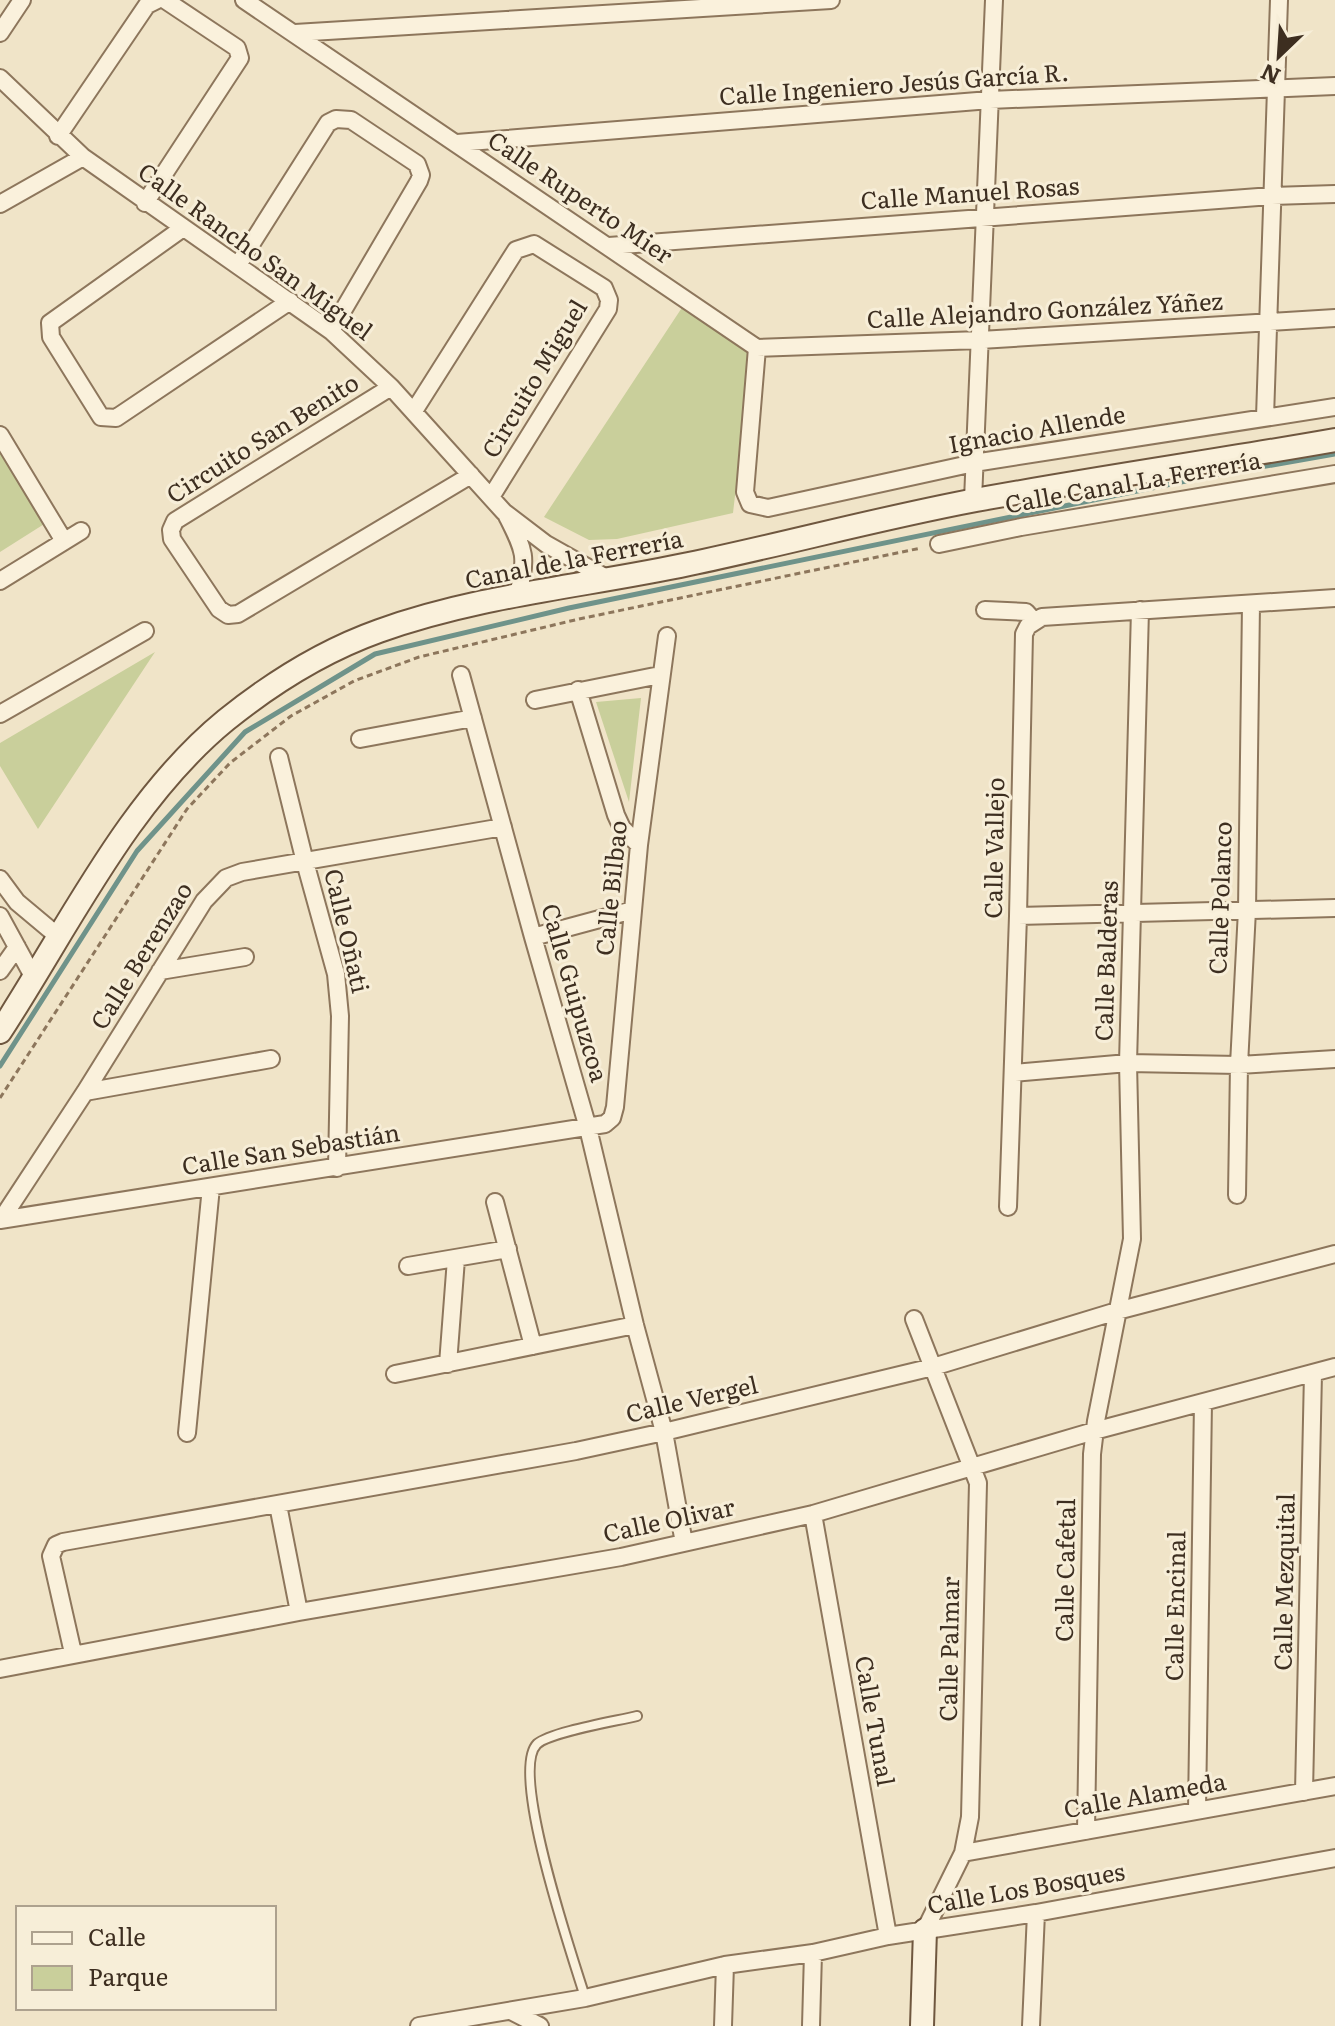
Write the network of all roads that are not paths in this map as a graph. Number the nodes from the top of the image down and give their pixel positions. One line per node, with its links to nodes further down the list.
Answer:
1 (22, 0): 10 (street)
2 (157, 0): 16 (street)
3 (165, 0): 21 (street)
4 (244, 0): 8 (street, Calle Ruperto Mier)
5 (831, 0): 9 (street)
6 (994, 0): 15 (street)
7 (1279, 0): 14 (street)
8 (263, 6): 11 (street, Calle Ruperto Mier)
9 (623, 6): 11 (street)
10 (0, 33)
11 (295, 33): 17 (street, Calle Ruperto Mier)
12 (0, 78): 16 (street, Calle Rancho San Miguel)
13 (1335, 86): 14 (street, Calle Ingeniero Jesús García R.)
14 (1276, 88): 15 (street, Calle Ingeniero Jesús García R.); 20 (street)
15 (990, 100): 17 (street, Calle Ingeniero Jesús García R.); 23 (street)
16 (58, 136): 18 (street, Calle Rancho San Miguel)
17 (457, 143): 25 (street, Calle Ruperto Mier)
18 (83, 157): 21 (street, Calle Rancho San Miguel); 22 (street)
19 (1335, 194): 20 (street, Calle Manuel Rosas)
20 (1272, 196): 23 (street, Calle Manuel Rosas); 29 (street)
21 (145, 203): 24 (street, Calle Rancho San Miguel)
22 (0, 204)
23 (985, 217): 25 (street, Calle Manuel Rosas); 31 (street)
24 (183, 228): 26 (street, Calle Rancho San Miguel); 27 (street)
25 (609, 246): 32 (street, Calle Ruperto Mier)
26 (238, 265): 27 (street, Calle Rancho San Miguel); 30 (street)
27 (290, 301): 30 (street, Calle Rancho San Miguel)
28 (1335, 318): 29 (street, Calle Alejandro González Yáñez)
29 (1268, 323): 31 (street, Calle Alejandro González Yáñez); 36 (street)
30 (331, 331): 33 (street, Calle Rancho San Miguel)
31 (980, 340): 32 (street, Calle Alejandro González Yáñez); 39 (street)
32 (757, 348): 39 (street, Ignacio Allende)
33 (391, 387): 35 (street, Calle Rancho San Miguel); 41 (street, Circuito San Benito)
34 (1335, 407): 36 (street, Ignacio Allende)
35 (414, 411): 41 (street, Calle Rancho San Miguel); 42 (street, Circuito Miguel)
36 (1265, 417): 39 (street, Ignacio Allende)
37 (0, 435): 46 (street)
38 (1335, 440): 43 (street, Canal de la Ferrería)
39 (974, 463): 43 (street)
40 (1335, 474): 47 (street, Calle Canal La Ferrería)
41 (471, 475): 42 (street, Calle Rancho San Miguel)
42 (491, 497): 44 (street, Calle Rancho San Miguel)
43 (973, 500): 48 (street, Canal de la Ferrería)
44 (504, 512): 48 (street, Calle Rancho San Miguel); 50 (street, Calle Rancho San Miguel)
45 (81, 531): 46 (street)
46 (64, 541): 49 (street)
47 (939, 544)
48 (608, 579): 50 (street, Canal de la Ferrería)
49 (0, 581)
50 (518, 594): 77 (street, Canal de la Ferrería)
51 (1335, 598): 52 (street)
52 (1251, 604): 54 (street); 72 (street, Calle Polanco)
53 (985, 610): 55 (street)
54 (1140, 610): 55 (street); 73 (street, Calle Balderas)
55 (1031, 624): 75 (street, Calle Vallejo)
56 (145, 631): 62 (street)
57 (667, 636): 59 (street, Calle Bilbao)
58 (461, 675): 63 (street, Calle Guipuzcoa)
59 (660, 675): 60 (street); 67 (street, Calle Bilbao)
60 (578, 690): 61 (street); 67 (street)
61 (535, 700)
62 (0, 714)
63 (473, 718): 64 (street); 66 (street, Calle Guipuzcoa)
64 (360, 739)
65 (279, 757): 68 (street, Calle Oñati)
66 (503, 827): 68 (street, Calle Berenzao); 76 (street, Calle Guipuzcoa)
67 (639, 845): 71 (street, Calle Bilbao)
68 (305, 862): 81 (street, Calle Berenzao); 91 (street, Calle Oñati)
69 (0, 879): 77 (street)
70 (1335, 908): 72 (street)
71 (633, 910): 76 (street); 90 (street, Calle Bilbao)
72 (1247, 910): 73 (street); 87 (street, Calle Polanco)
73 (1133, 914): 75 (street); 86 (street, Calle Balderas)
74 (0, 916): 78 (street)
75 (1018, 916): 88 (street, Calle Vallejo)
76 (533, 937): 90 (street, Calle Guipuzcoa)
77 (60, 938): 82 (street, Canal de la Ferrería)
78 (17, 947): 80 (street); 82 (street)
79 (245, 957): 81 (street)
80 (0, 971)
81 (160, 971): 89 (street, Calle Berenzao)
82 (35, 980): 83 (street, Canal de la Ferrería)
83 (0, 1032)
84 (271, 1059): 89 (street)
85 (1335, 1059): 87 (street)
86 (1128, 1063): 87 (street); 88 (street); 101 (street, Calle Balderas)
87 (1239, 1065): 93 (street, Calle Polanco)
88 (1013, 1073): 95 (street, Calle Vallejo)
89 (85, 1092): 96 (street, Calle Berenzao)
90 (588, 1128): 91 (street, Calle San Sebastián); 103 (street, Calle Guipuzcoa)
91 (337, 1168): 92 (street, Calle San Sebastián)
92 (211, 1187): 96 (street, Calle San Sebastián); 113 (street)
93 (1237, 1195)
94 (495, 1202): 97 (street)
95 (1008, 1207)
96 (1, 1220)
97 (508, 1249): 99 (street); 104 (street)
98 (1335, 1254): 101 (street, Calle Vergel)
99 (456, 1259): 100 (street); 105 (street)
100 (408, 1266)
101 (1117, 1311): 106 (street, Calle Vergel); 111 (street, Calle Cafetal)
102 (914, 1319): 106 (street, Calle Palmar)
103 (635, 1325): 104 (street); 112 (street, Calle Guipuzcoa)
104 (533, 1346): 105 (street)
105 (448, 1364): 109 (street)
106 (933, 1367): 112 (street, Calle Vergel); 114 (street, Calle Palmar)
107 (1335, 1367): 108 (street, Calle Olivar)
108 (1313, 1373): 110 (street, Calle Olivar); 123 (street, Calle Mezquital)
109 (395, 1374)
110 (1203, 1402): 111 (street, Calle Olivar); 124 (street, Calle Encinal)
111 (1094, 1431): 114 (street, Calle Olivar); 125 (street, Calle Cafetal)
112 (664, 1432): 115 (street, Calle Vergel); 117 (street, Calle Guipuzcoa)
113 (187, 1433)
114 (974, 1468): 116 (street, Calle Olivar); 126 (street, Calle Palmar)
115 (278, 1505): 118 (street); 119 (street, Calle Vergel)
116 (813, 1514): 117 (street, Calle Olivar); 130 (street, Calle Tunal)
117 (684, 1543): 118 (street, Calle Olivar)
118 (299, 1612): 119 (street, Calle Olivar)
119 (73, 1653): 120 (street, Calle Olivar)
120 (0, 1669)
121 (637, 1716): 133 (lane)
122 (1335, 1786): 123 (street, Calle Alameda)
123 (1304, 1792): 124 (street, Calle Alameda)
124 (1197, 1810): 125 (street, Calle Alameda)
125 (1086, 1831): 126 (street, Calle Alameda)
126 (963, 1853): 129 (street, Calle Palmar)
127 (1335, 1858): 128 (street, Calle Los Bosques)
128 (1036, 1913): 129 (street, Calle Los Bosques); 140 (street)
129 (925, 1930): 130 (street, Calle Los Bosques); 139 (street)
130 (888, 1936): 131 (street, Calle Los Bosques)
131 (813, 1953): 132 (street, Calle Los Bosques); 138 (street)
132 (725, 1965): 133 (street, Calle Los Bosques); 137 (street)
133 (585, 1998): 134 (street, Calle Los Bosques)
134 (511, 2011): 135 (street, Calle Los Bosques); 136 (street)
135 (419, 2026)
136 (540, 2026)
137 (723, 2026)
138 (811, 2026)
139 (922, 2026)
140 (1031, 2026)

